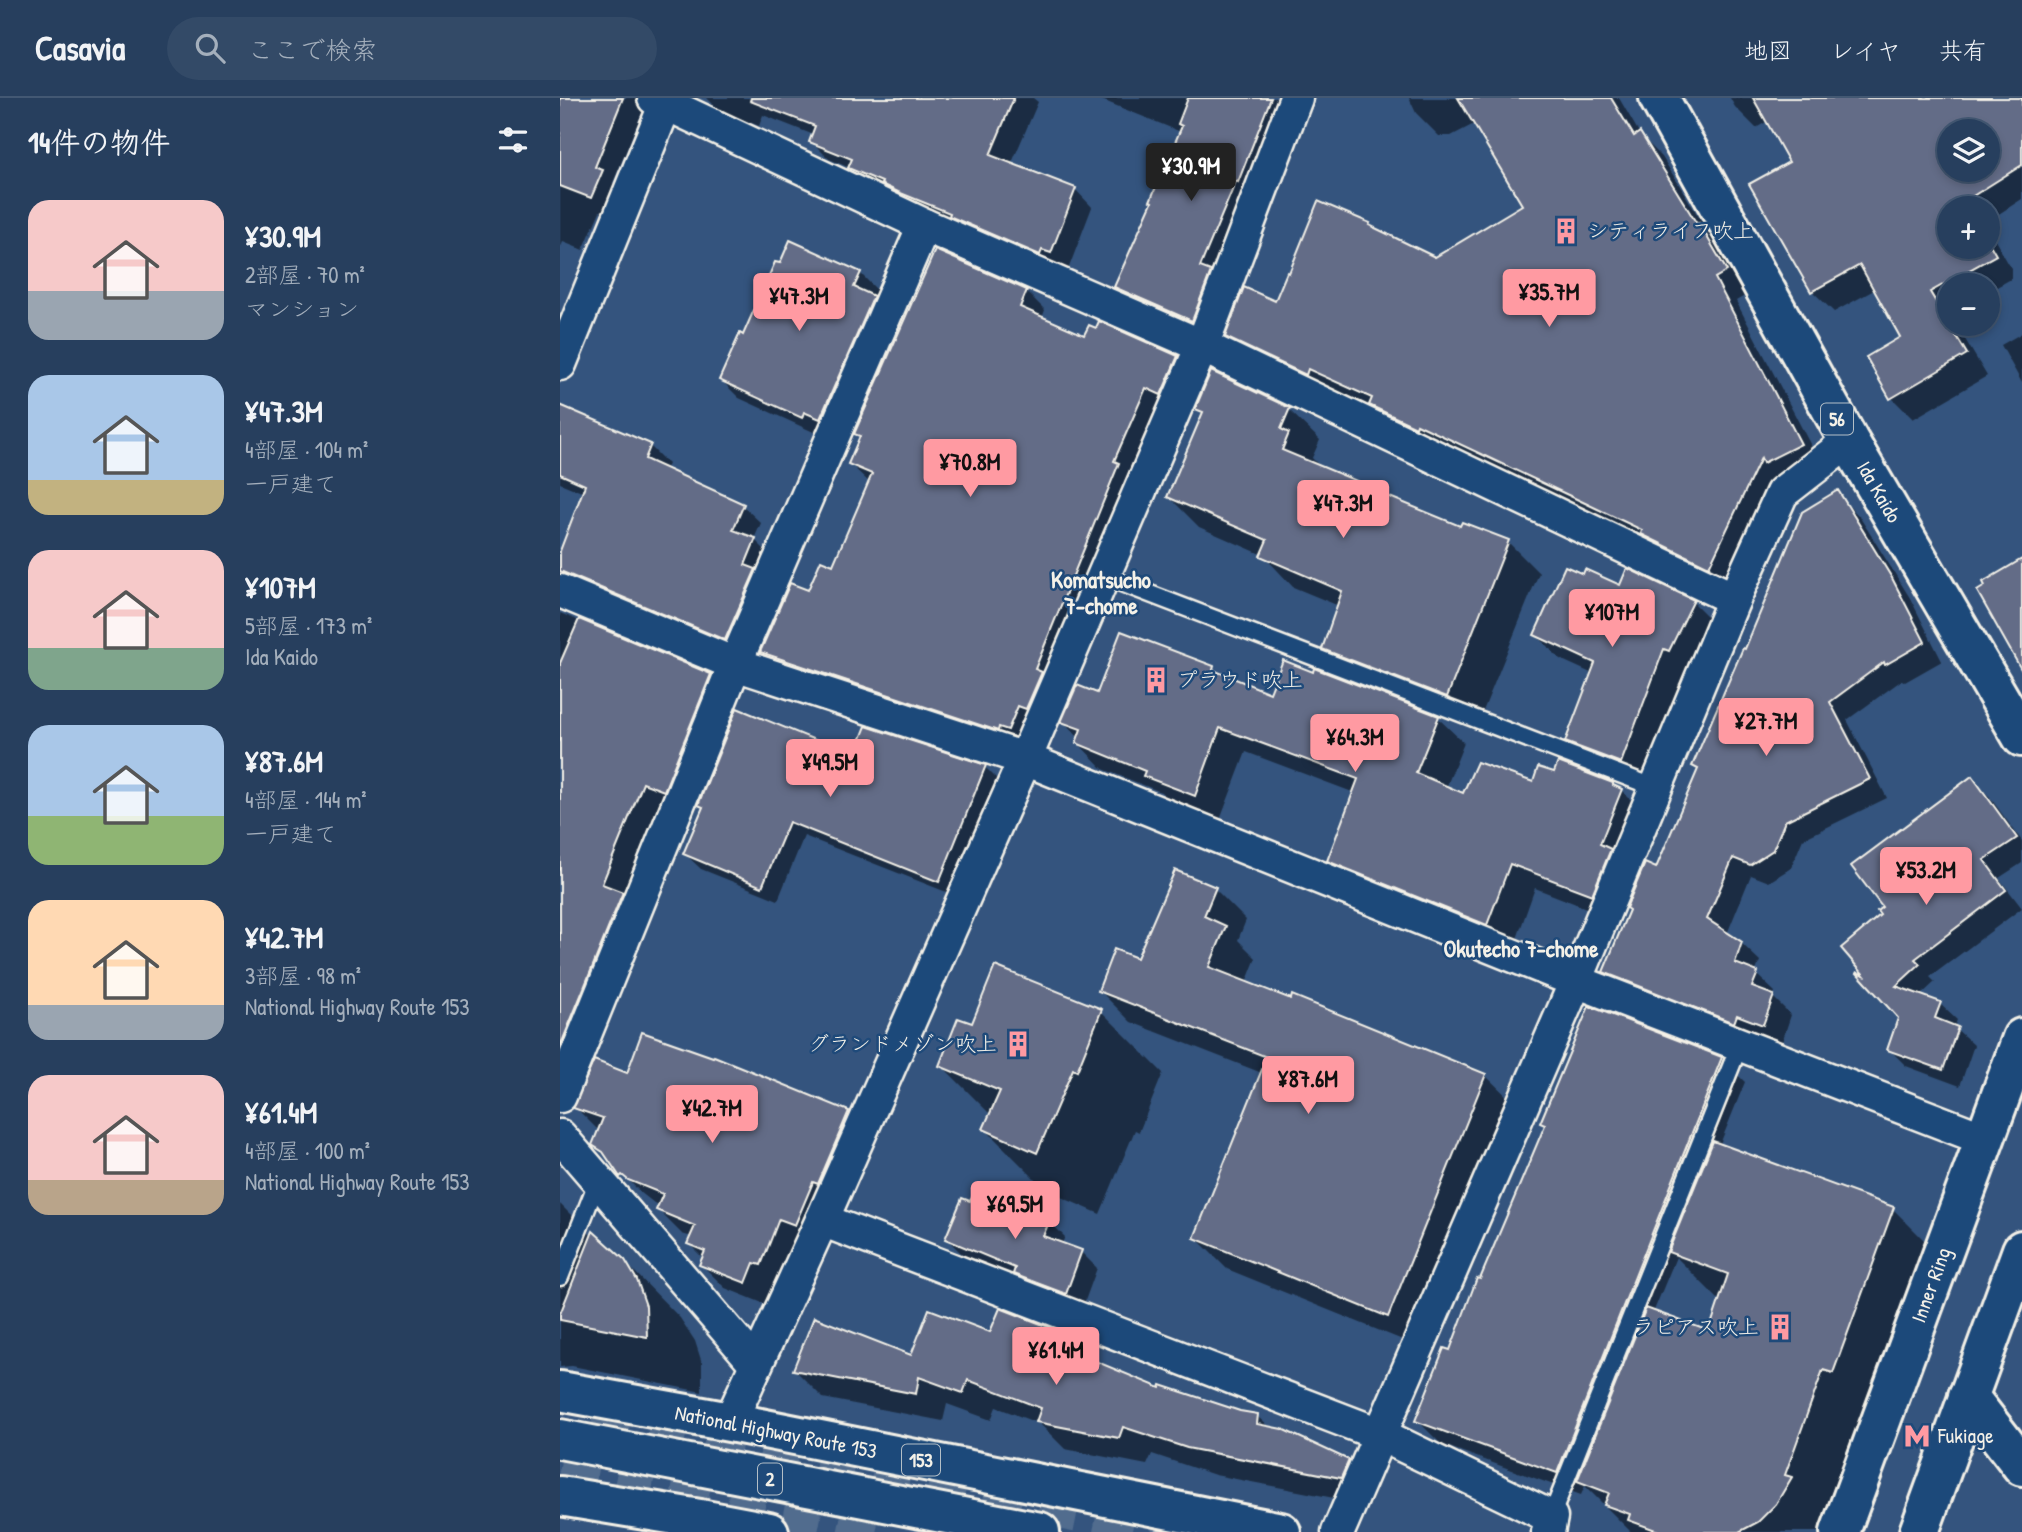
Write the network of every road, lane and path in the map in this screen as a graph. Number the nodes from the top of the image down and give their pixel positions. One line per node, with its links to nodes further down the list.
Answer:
1 (1296, 98): 5 (street)
2 (1659, 98): 7 (main road, Ida Kaido / 56)
3 (662, 100): 4 (street); 6 (street)
4 (924, 225): 5 (street); 11 (street)
5 (1202, 346): 8 (street); 10 (street)
6 (560, 364)
7 (1849, 441): 10 (street); 12 (main road, Ida Kaido / 56)
8 (1103, 576): 13 (street); 14 (lane)
9 (560, 591): 11 (street)
10 (1734, 599): 14 (street)
11 (735, 664): 13 (street); 18 (street)
12 (2022, 737)
13 (1025, 759): 15 (street); 22 (street)
14 (1656, 788): 15 (street)
15 (1576, 981): 17 (street); 29 (street)
16 (2022, 1038): 20 (main road, Inner Ring)
17 (1740, 1044): 20 (street); 33 (lane)
18 (560, 1096)
19 (560, 1136): 21 (street)
20 (1984, 1139): 39 (main road, Inner Ring)
21 (598, 1180): 24 (lane); 25 (street)
22 (822, 1220): 25 (street); 29 (street)
23 (2022, 1250): 27 (main road)
24 (560, 1277)
25 (756, 1364): 28 (street)
26 (560, 1391): 28 (main road, National Highway Route 153 / 153)
27 (1968, 1396): 31 (main road); 40 (main road)
28 (730, 1422): 37 (main road, National Highway Route 153 / 153)
29 (1379, 1434): 33 (street); 38 (street)
30 (560, 1439): 36 (main road, 2)
31 (2022, 1466)
32 (560, 1496): 34 (main road)
33 (1550, 1524)
34 (697, 1525): 35 (main road)
35 (769, 1532)
36 (1040, 1532)
37 (1281, 1532)
38 (1338, 1532)
39 (1840, 1532)
40 (1919, 1532)

